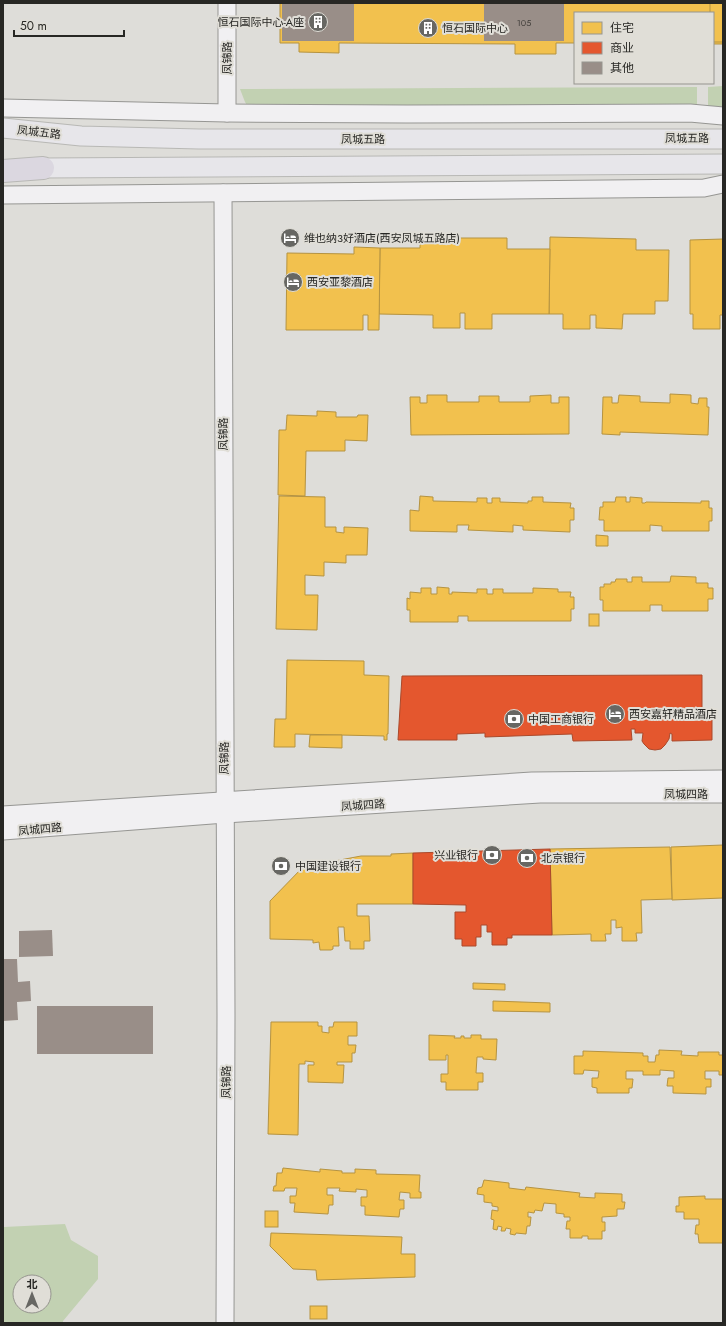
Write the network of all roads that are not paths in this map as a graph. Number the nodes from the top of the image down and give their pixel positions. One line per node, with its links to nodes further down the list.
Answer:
1 (227, 3): 3 (street, 凤锦路)
2 (3, 108): 3 (street)
3 (227, 114): 4 (street)
4 (723, 116)
5 (3, 128): 6 (main road, 凤城五路)
6 (723, 138)
7 (723, 164): 9 (main road)
8 (3, 165): 9 (highway)
9 (42, 168): 10 (highway)
10 (3, 171)
11 (723, 184): 12 (street)
12 (223, 192): 13 (street); 16 (street, 凤锦路)
13 (3, 194)
14 (723, 779): 16 (street, 凤城四路)
15 (723, 794): 16 (street, 凤城四路)
16 (225, 807): 17 (street, 凤城四路); 18 (street, 凤城四路); 19 (street, 凤锦路)
17 (3, 815)
18 (3, 831)
19 (225, 1323)

